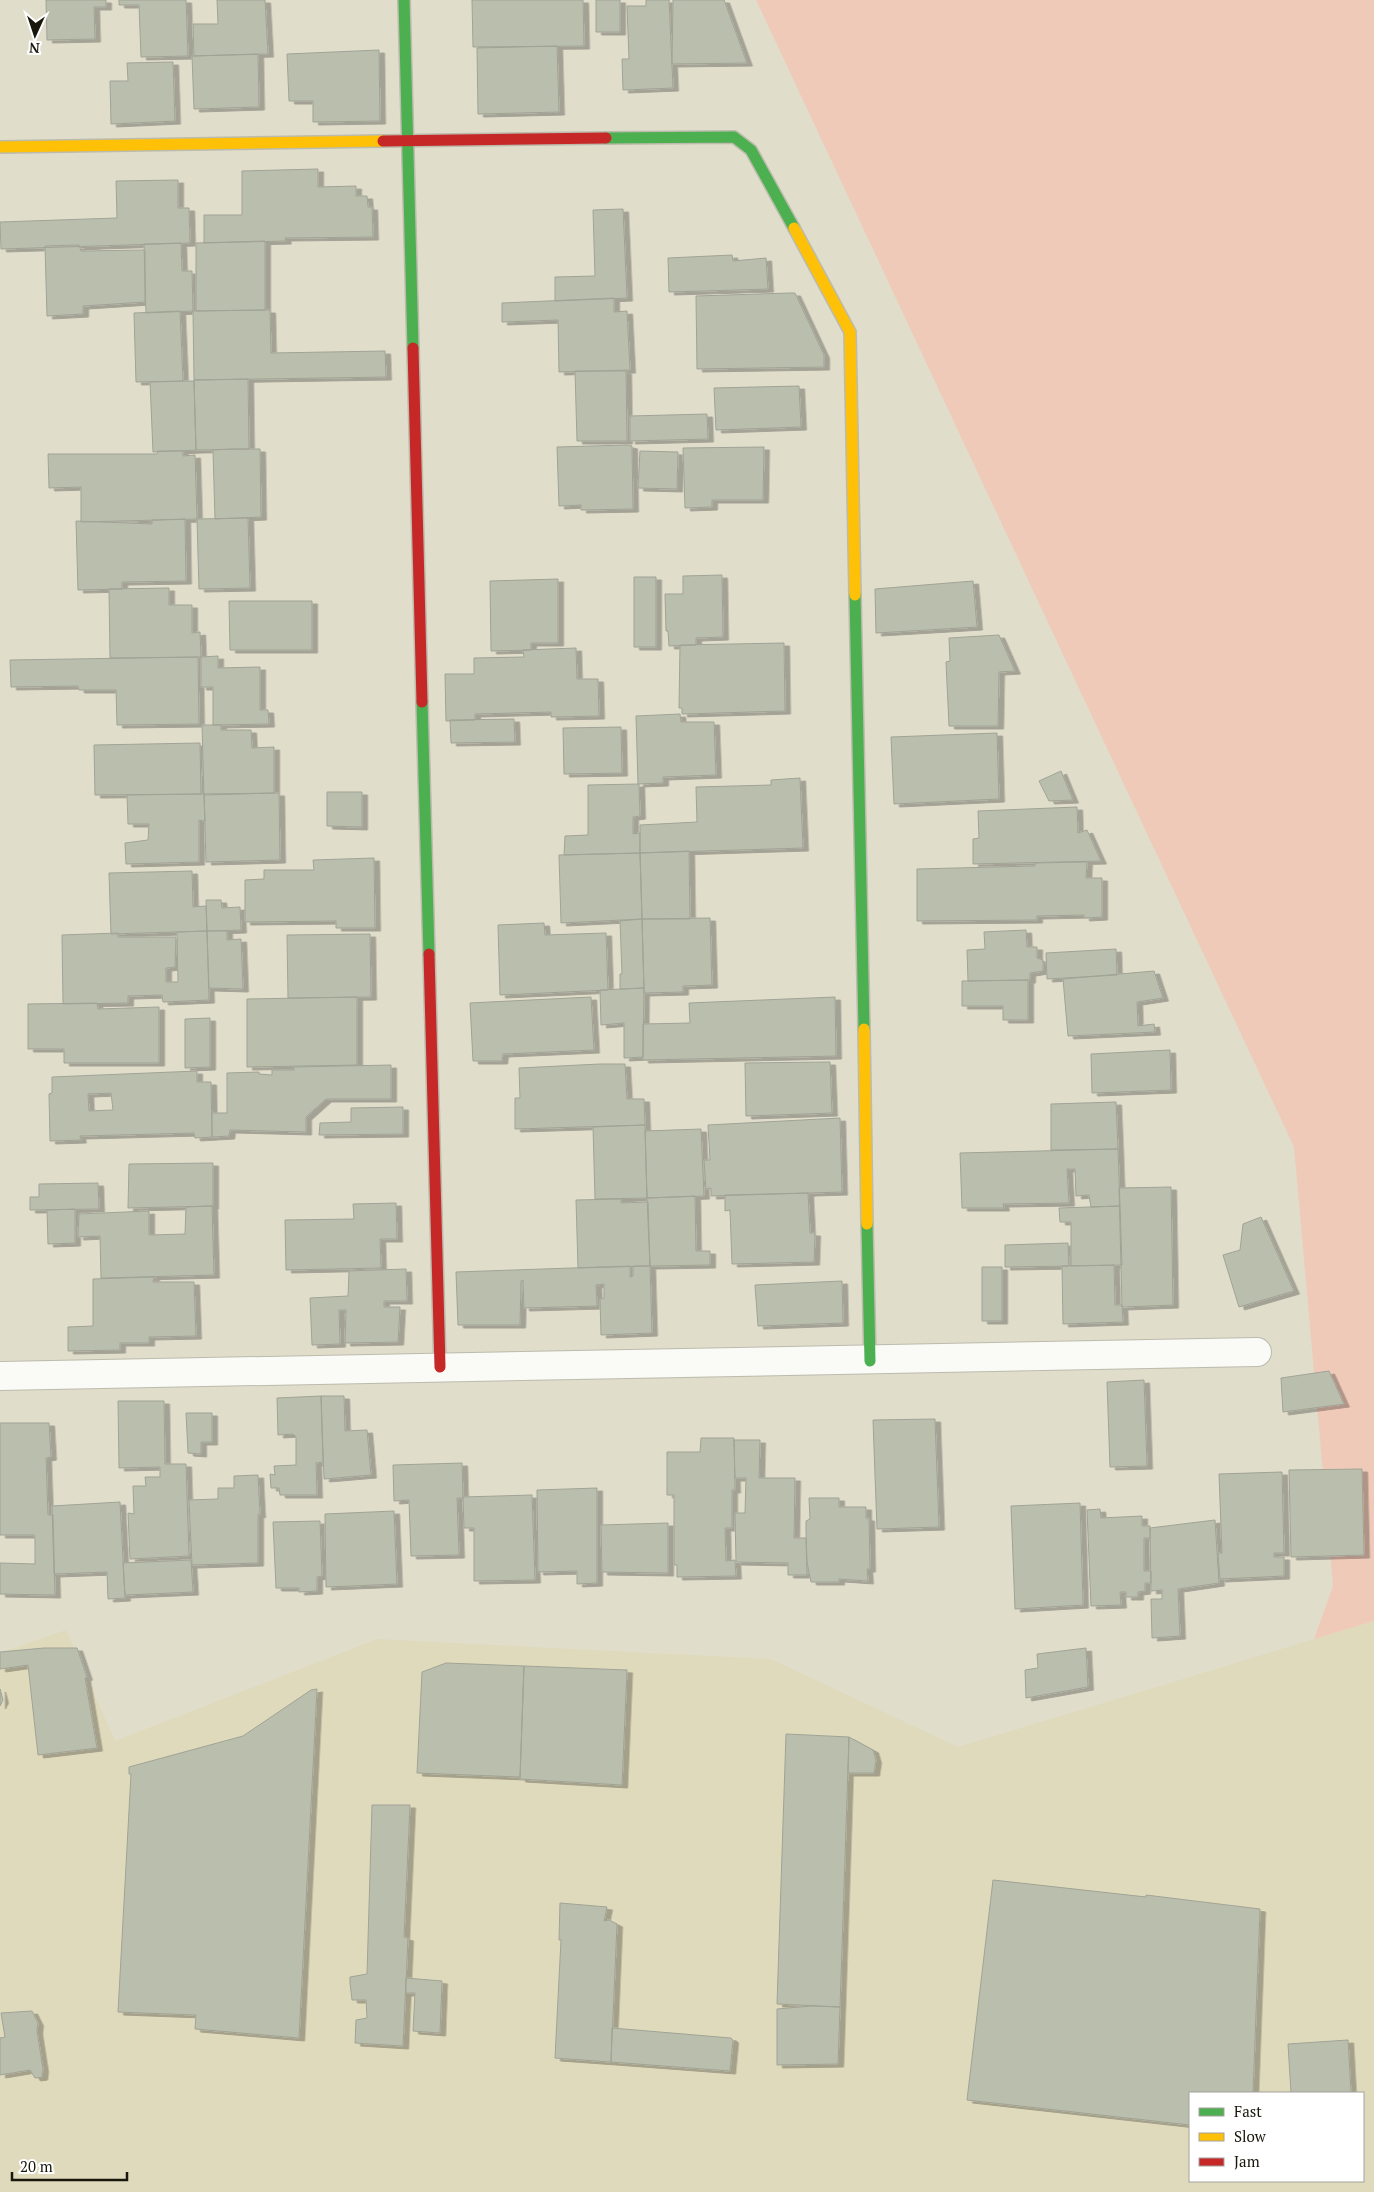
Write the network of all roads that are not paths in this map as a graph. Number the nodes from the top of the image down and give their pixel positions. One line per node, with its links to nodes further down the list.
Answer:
1 (404, 0): 2 (street)
2 (406, 139): 3 (street); 5 (street); 6 (street)
3 (0, 147)
4 (1257, 1352): 5 (street)
5 (870, 1361): 6 (street)
6 (440, 1367): 7 (street)
7 (0, 1376)

